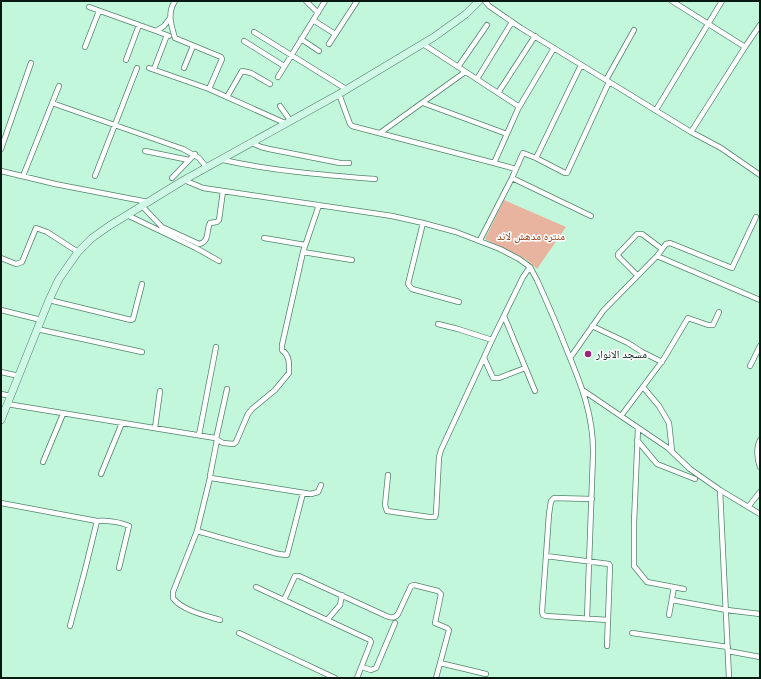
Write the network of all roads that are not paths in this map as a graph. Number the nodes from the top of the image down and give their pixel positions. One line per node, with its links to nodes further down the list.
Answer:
1 (175, 1): 12 (street)
2 (306, 1): 11 (street)
3 (326, 1): 11 (street)
4 (357, 1): 22 (street)
5 (479, 1): 29 (main road)
6 (485, 1): 14 (street)
7 (672, 1): 15 (street)
8 (722, 1): 15 (street)
9 (89, 7): 10 (street)
10 (99, 10): 16 (street); 31 (street)
11 (318, 13): 13 (street)
12 (170, 18): 20 (street); 25 (street)
13 (313, 20): 22 (street); 26 (street)
14 (512, 22): 24 (street); 45 (street)
15 (708, 24): 32 (street); 58 (street)
16 (140, 25): 20 (street); 36 (street)
17 (487, 25): 40 (street)
18 (760, 25): 32 (street)
19 (634, 30): 46 (street)
20 (156, 31): 23 (street)
21 (254, 32): 35 (street)
22 (335, 34): 28 (street)
23 (167, 35): 25 (street); 49 (street)
24 (535, 36): 33 (street); 51 (street)
25 (175, 38): 30 (street)
26 (301, 40): 34 (street); 35 (street)
27 (244, 41): 39 (street)
28 (329, 44)
29 (423, 44): 40 (street); 50 (main road)
30 (194, 46): 42 (street); 49 (street)
31 (85, 47)
32 (745, 47): 61 (street)
33 (554, 48): 38 (street); 57 (street)
34 (319, 51)
35 (291, 55): 39 (street); 50 (street)
36 (126, 60)
37 (31, 64): 65 (street)
38 (581, 65): 46 (street); 68 (street)
39 (284, 66): 44 (street)
40 (458, 67): 43 (street)
41 (137, 68): 60 (street)
42 (184, 68)
43 (465, 72): 45 (street); 54 (street)
44 (278, 77)
45 (477, 79): 51 (street)
46 (608, 81): 58 (street); 68 (street)
47 (270, 84): 53 (street)
48 (59, 86): 55 (street)
49 (209, 89): 53 (street)
50 (346, 89): 52 (main road)
51 (498, 93): 57 (street)
52 (339, 94): 59 (main road); 62 (street)
53 (227, 97): 59 (street)
54 (423, 102): 62 (street); 63 (street)
55 (52, 103): 60 (street); 77 (street)
56 (280, 106): 59 (street)
57 (518, 109): 63 (street)
58 (656, 110): 61 (street)
59 (287, 122): 64 (main road)
60 (114, 124): 67 (street); 78 (street)
61 (691, 132): 76 (street)
62 (380, 133): 72 (street)
63 (507, 134): 72 (street)
64 (252, 143): 70 (main road); 71 (street)
65 (1, 149)
66 (145, 151): 69 (street)
67 (195, 154): 69 (street); 73 (street)
68 (536, 158): 74 (street)
69 (189, 160): 79 (street)
70 (222, 160): 73 (main road); 81 (street)
71 (349, 163)
72 (494, 163): 74 (street)
73 (207, 168): 82 (main road)
74 (516, 169): 80 (street)
75 (1, 171): 77 (street)
76 (760, 175)
77 (24, 176): 84 (street)
78 (95, 176)
79 (172, 178)
80 (512, 178): 87 (street); 91 (street)
81 (375, 179)
82 (184, 180): 83 (street); 84 (main road)
83 (223, 191): 84 (street); 85 (street)
84 (145, 204): 86 (main road)
85 (319, 205): 89 (street); 92 (street)
86 (127, 215): 94 (main road); 99 (street)
87 (591, 216)
88 (756, 217): 93 (street)
89 (423, 223): 91 (street); 105 (street)
90 (264, 238): 92 (street)
91 (480, 240): 100 (street)
92 (306, 244): 95 (street)
93 (662, 249): 96 (street); 101 (street)
94 (78, 252): 97 (street); 103 (main road)
95 (303, 252): 98 (street); 139 (street)
96 (656, 256): 101 (street); 104 (street)
97 (1, 258)
98 (352, 260)
99 (219, 261)
100 (530, 267): 108 (street); 118 (street)
101 (638, 275): 111 (street)
102 (142, 284): 103 (street)
103 (49, 300): 109 (main road)
104 (760, 300)
105 (460, 302)
106 (1, 310): 109 (street)
107 (719, 312): 119 (street)
108 (504, 316): 113 (street); 121 (street)
109 (41, 320): 112 (main road)
110 (438, 324): 113 (street)
111 (592, 326): 118 (street); 119 (street)
112 (37, 329): 116 (street); 123 (main road)
113 (492, 340): 117 (street)
114 (760, 346): 120 (street)
115 (216, 347): 138 (street)
116 (142, 352)
117 (484, 358): 121 (street); 146 (street)
118 (570, 358): 128 (street)
119 (662, 362): 124 (street)
120 (750, 366)
121 (525, 368): 127 (street)
122 (1, 372): 123 (street)
123 (19, 376): 130 (main road)
124 (643, 387): 133 (street); 142 (street)
125 (227, 390): 139 (street)
126 (160, 391): 136 (street)
127 (534, 391)
128 (584, 391): 133 (street); 153 (street)
129 (1, 394): 130 (street)
130 (11, 396): 131 (main road)
131 (7, 404): 132 (street); 134 (main road)
132 (63, 414): 135 (street); 143 (street)
133 (621, 416): 137 (street)
134 (1, 420)
135 (122, 423): 136 (street); 145 (street)
136 (154, 428): 138 (street)
137 (638, 428): 140 (street); 142 (street)
138 (198, 435): 139 (street)
139 (216, 439): 147 (street)
140 (638, 440): 148 (street); 163 (street)
141 (760, 440): 144 (street)
142 (672, 451): 150 (street)
143 (43, 462)
144 (760, 467)
145 (101, 474)
146 (388, 475)
147 (210, 478): 152 (street); 158 (street)
148 (695, 479)
149 (320, 485): 152 (street)
150 (720, 490): 155 (street); 168 (street)
151 (760, 492): 155 (street)
152 (303, 493): 158 (street)
153 (592, 499): 159 (street); 160 (street)
154 (1, 503): 157 (street)
155 (748, 507): 156 (street)
156 (760, 514)
157 (97, 521): 161 (street); 176 (street)
158 (197, 531): 172 (street)
159 (546, 556): 160 (street); 171 (street)
160 (590, 561): 171 (street); 174 (street)
161 (119, 568)
162 (256, 586): 166 (street)
163 (674, 587): 164 (street); 167 (street)
164 (684, 589)
165 (342, 595): 166 (street); 173 (street); 182 (street)
166 (284, 600): 173 (street)
167 (672, 600): 168 (street); 170 (street)
168 (727, 610): 169 (street); 180 (street)
169 (760, 614)
170 (669, 615)
171 (587, 618): 174 (street)
172 (220, 620)
173 (327, 620): 183 (street)
174 (608, 620): 179 (street)
175 (395, 623): 183 (street)
176 (70, 626)
177 (239, 633): 185 (street)
178 (632, 633): 180 (street)
179 (607, 646)
180 (728, 649): 181 (street); 188 (street)
181 (760, 657)
182 (440, 663): 184 (street); 187 (street)
183 (362, 668): 186 (street)
184 (486, 674)
185 (335, 678)
186 (357, 678)
187 (436, 678)
188 (730, 678)

